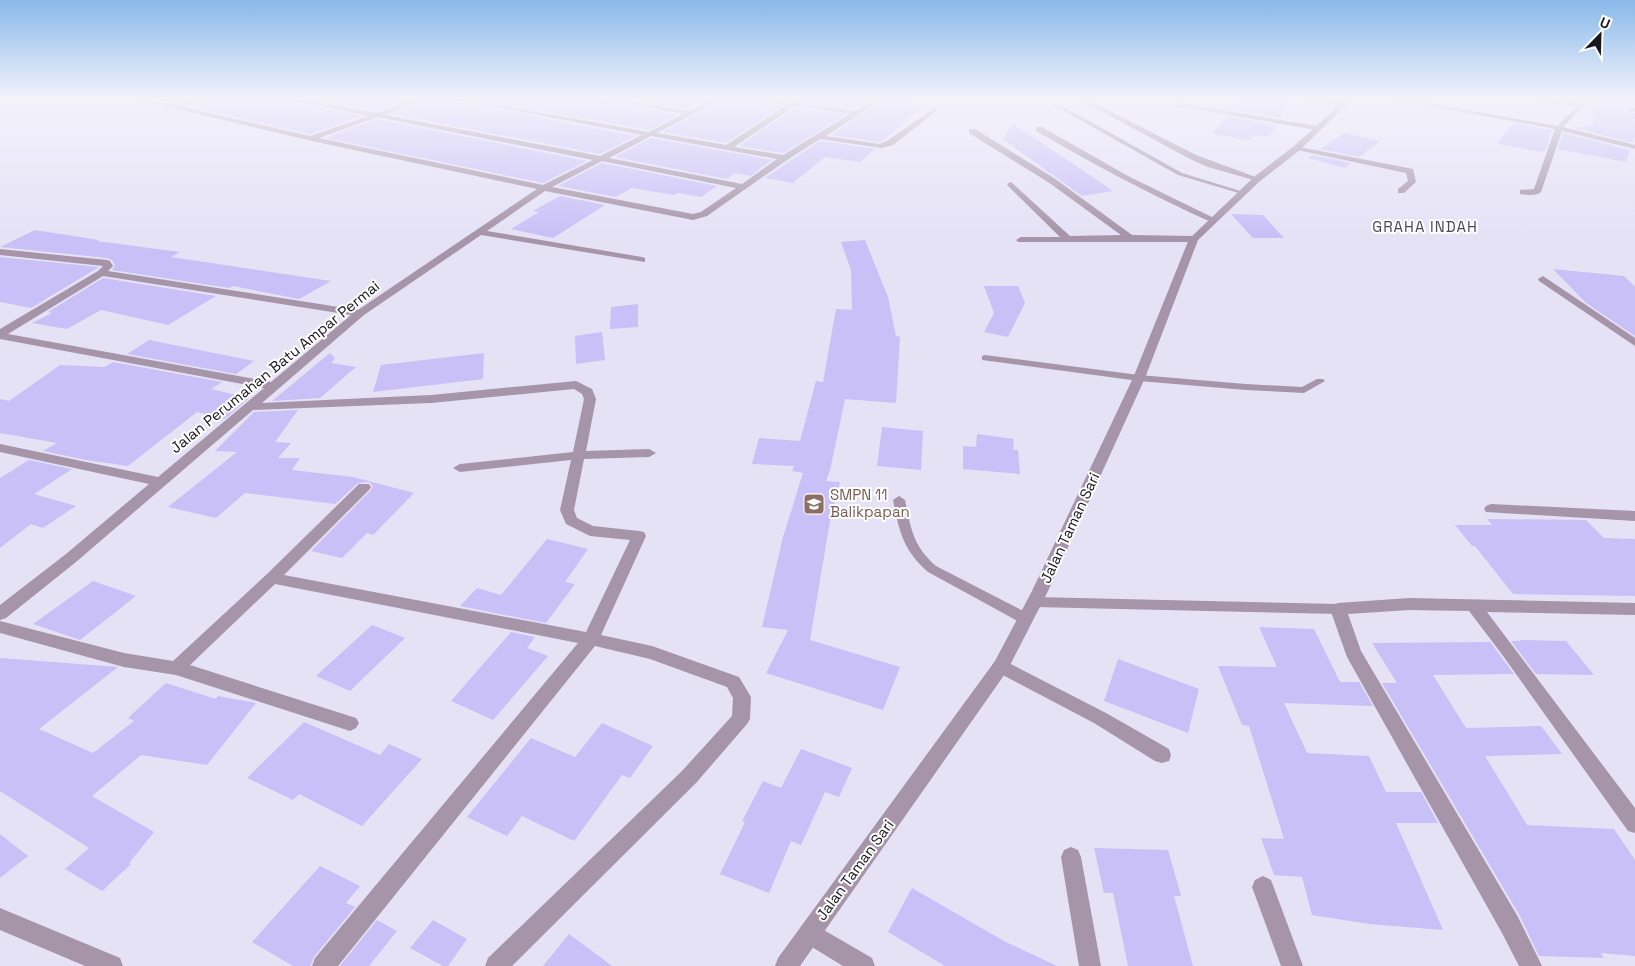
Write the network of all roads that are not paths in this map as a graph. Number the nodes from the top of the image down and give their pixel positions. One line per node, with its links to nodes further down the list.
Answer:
1 (336, 144): 22 (street)
2 (525, 144): 18 (street)
3 (632, 144): 18 (street, Jalan Perumahan Batu Ampar Permai)
4 (706, 144): 15 (street)
5 (733, 144): 15 (street)
6 (809, 144): 17 (street)
7 (867, 144): 8 (street)
8 (886, 144)
9 (993, 144): 28 (street)
10 (1065, 144): 26 (street)
11 (1127, 144): 25 (lane)
12 (1168, 144): 19 (street)
13 (1302, 144): 16 (street, Jalan Taman Sari)
14 (1554, 144): 24 (street)
15 (727, 148): 17 (street)
16 (1298, 148): 19 (street, Jalan Taman Sari); 23 (street)
17 (784, 158): 21 (street)
18 (602, 159): 21 (street); 22 (street, Jalan Perumahan Batu Ampar Permai)
19 (1257, 179): 25 (street, Jalan Taman Sari)
20 (1011, 184): 31 (street)
21 (745, 187): 22 (street)
22 (544, 188): 27 (street, Jalan Perumahan Batu Ampar Permai)
23 (1401, 191)
24 (1523, 192)
25 (1244, 193): 26 (street, Jalan Taman Sari)
26 (1214, 220): 29 (street, Jalan Taman Sari)
27 (478, 232): 33 (street); 36 (street, Jalan Perumahan Batu Ampar Permai)
28 (1130, 238): 29 (street); 31 (street)
29 (1194, 239): 40 (street, Jalan Taman Sari)
30 (1021, 240): 31 (street)
31 (1069, 240)
32 (0, 252): 34 (street)
33 (642, 260)
34 (101, 273): 36 (street); 37 (street)
35 (1543, 279): 38 (street)
36 (360, 313): 42 (street, Jalan Perumahan Batu Ampar Permai)
37 (0, 335): 42 (street)
38 (1635, 343)
39 (985, 358): 40 (lane)
40 (1140, 378): 41 (lane); 54 (street, Jalan Taman Sari)
41 (1320, 381)
42 (274, 386): 43 (street, Jalan Perumahan Batu Ampar Permai)
43 (247, 407): 46 (street); 48 (street, Jalan Perumahan Batu Ampar Permai)
44 (0, 448): 48 (street)
45 (649, 453): 46 (street)
46 (578, 455): 47 (street); 61 (street)
47 (460, 468)
48 (160, 482): 56 (street, Jalan Perumahan Batu Ampar Permai)
49 (364, 487): 53 (street)
50 (899, 500): 59 (lane)
51 (1491, 509): 52 (street)
52 (1635, 516)
53 (272, 578): 61 (street); 63 (street)
54 (1034, 602): 57 (lane); 59 (street, Jalan Taman Sari)
55 (1473, 605): 57 (street); 58 (street); 66 (street)
56 (3, 609)
57 (1338, 610): 78 (street)
58 (1632, 612)
59 (1026, 619): 62 (street, Jalan Taman Sari)
60 (0, 627): 63 (street)
61 (591, 639): 72 (street); 73 (street)
62 (1001, 666): 65 (street); 70 (street, Jalan Taman Sari)
63 (176, 668): 64 (street)
64 (350, 723)
65 (1162, 755)
66 (1635, 824)
67 (1071, 857): 76 (street)
68 (1263, 887): 77 (street)
69 (0, 919): 71 (street)
70 (810, 933): 74 (street, Jalan Taman Sari); 75 (street)
71 (112, 966)
72 (323, 966)
73 (496, 966)
74 (786, 966)
75 (864, 966)
76 (1090, 966)
77 (1292, 966)
78 (1531, 966)

